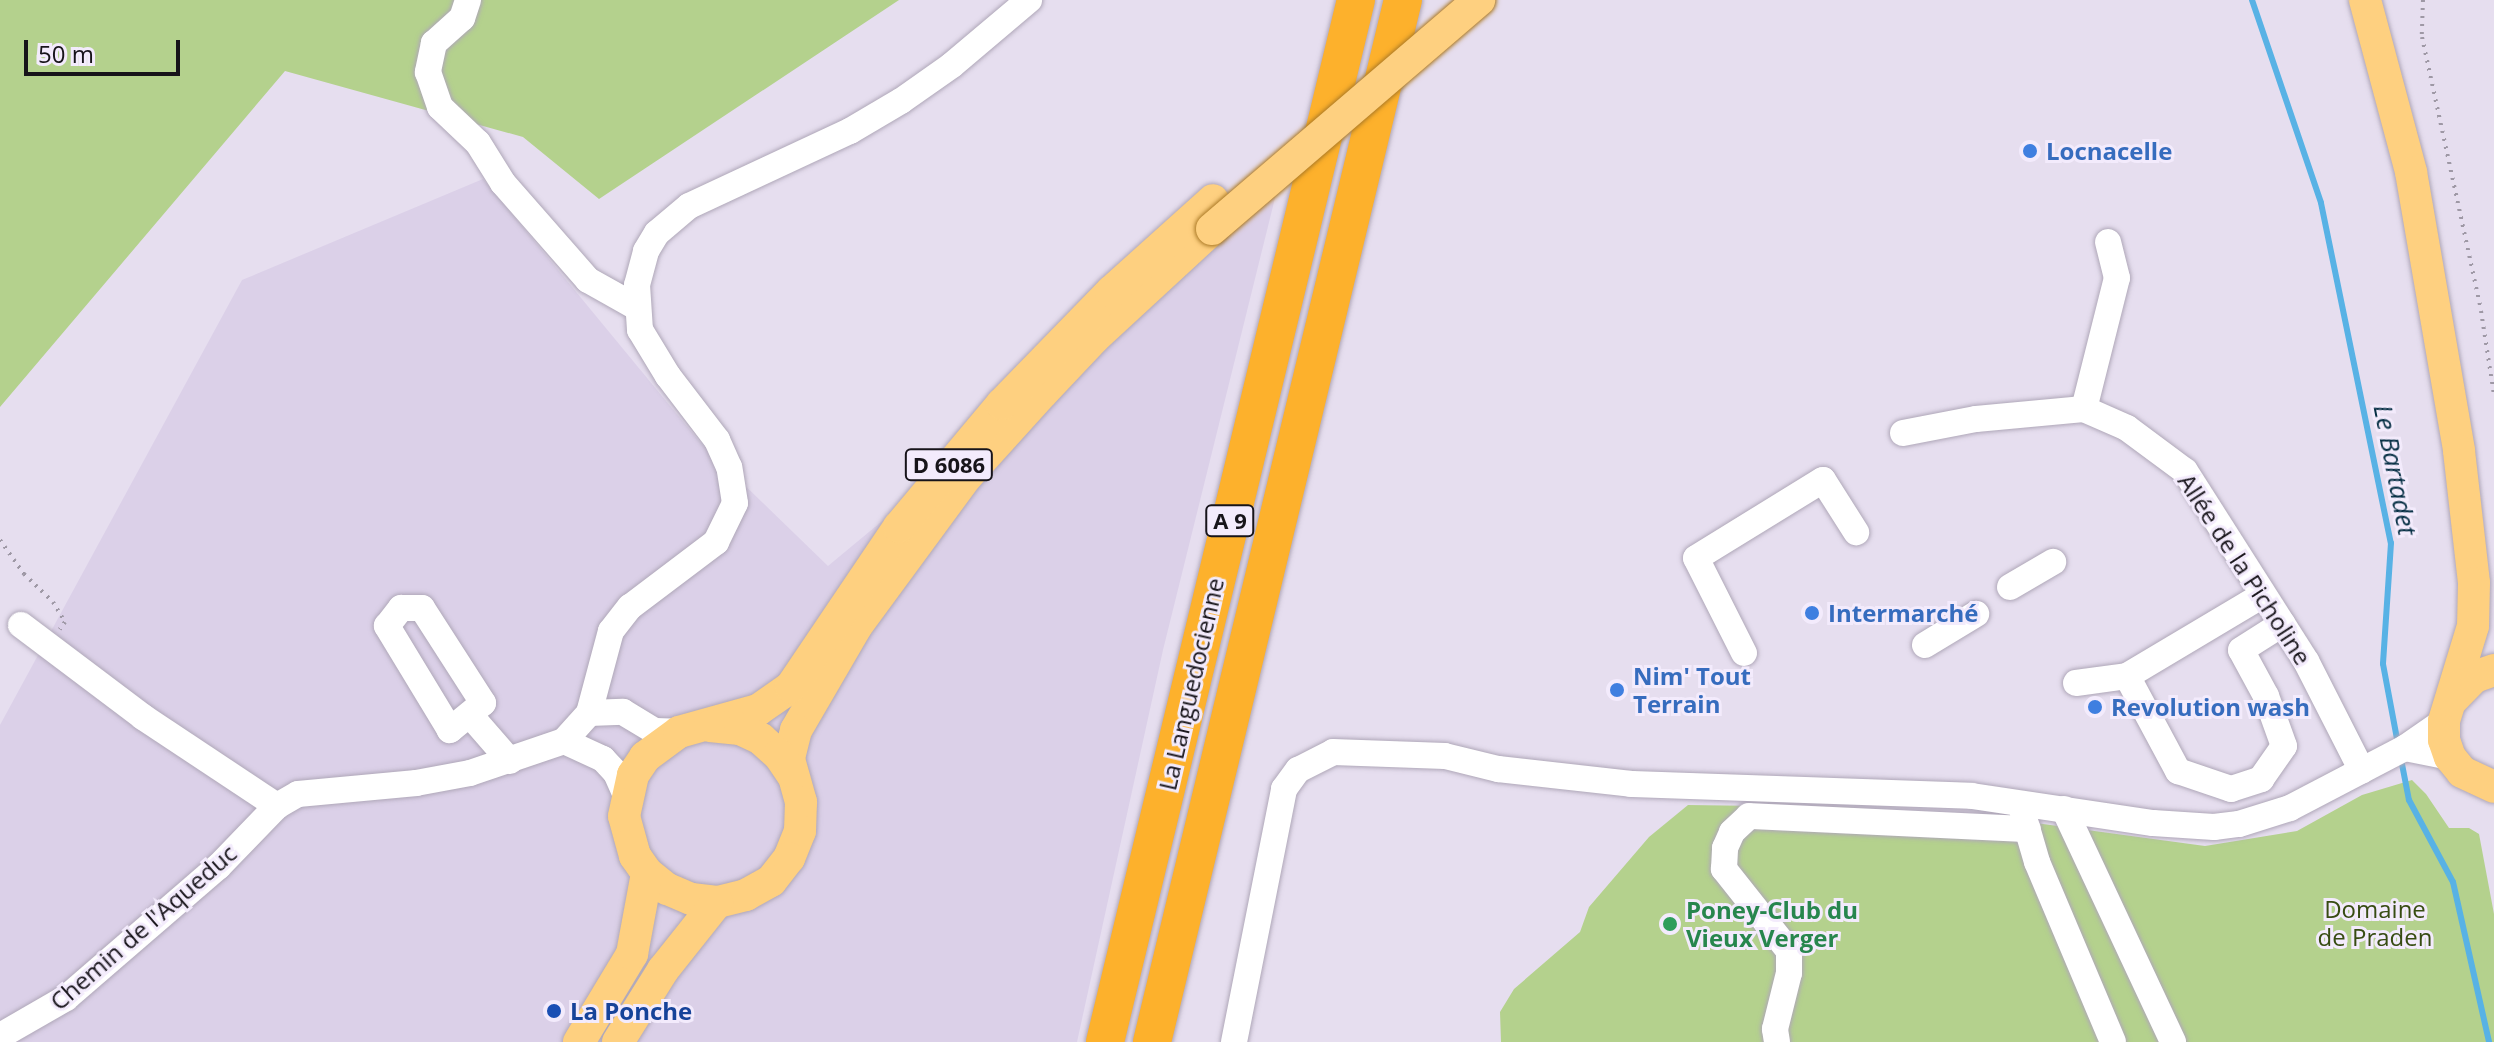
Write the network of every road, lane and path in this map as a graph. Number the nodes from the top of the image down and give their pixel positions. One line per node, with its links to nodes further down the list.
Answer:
1 (468, 0): 12 (street)
2 (1029, 0): 12 (street)
3 (1356, 0): 54 (highway, La Languedocienne / A 9)
4 (1403, 0): 55 (highway, La Languedocienne / A 9)
5 (1448, 0): 10 (main road, D 6086)
6 (1479, 0): 10 (main road, D 6086, bridge)
7 (2347, 0): 19 (main road)
8 (2365, 0): 19 (main road)
9 (2423, 0): 13 (path)
10 (1213, 214): 35 (main road, D 6086); 40 (main road, D 6086)
11 (2108, 242): 14 (street)
12 (638, 308): 33 (street)
13 (2494, 395)
14 (2084, 409): 15 (street, Allée de la Picholine); 21 (street, Allée de la Picholine)
15 (1903, 433)
16 (1856, 532): 28 (street)
17 (0, 540): 26 (path)
18 (2053, 562): 20 (street)
19 (2472, 569): 23 (main road); 32 (main road)
20 (2010, 587)
21 (2263, 595): 24 (street, Allée de la Picholine); 30 (street)
22 (1976, 614): 27 (street)
23 (2494, 619)
24 (2282, 624): 30 (street); 38 (street, Allée de la Picholine)
25 (21, 625): 26 (street)
26 (48, 645): 44 (street)
27 (1925, 645)
28 (1744, 653)
29 (2494, 670): 32 (main road)
30 (2127, 676): 31 (street)
31 (2076, 683)
32 (2446, 712): 37 (main road); 38 (street)
33 (589, 713): 35 (street); 36 (street)
34 (470, 715): 39 (street)
35 (689, 729): 40 (main road); 42 (main road)
36 (564, 741): 39 (street, Chemin de l'Aqueduc); 42 (street)
37 (2450, 757): 38 (street); 41 (main road)
38 (2383, 760): 45 (street)
39 (510, 761): 44 (street, Chemin de l'Aqueduc)
40 (792, 774): 48 (main road)
41 (2489, 790)
42 (626, 795): 47 (main road)
43 (2020, 802): 45 (street); 46 (street); 56 (street)
44 (277, 806): 50 (street, Chemin de l'Aqueduc)
45 (2064, 809): 59 (street)
46 (2028, 829): 57 (street); 58 (street)
47 (647, 873): 48 (main road); 49 (main road)
48 (717, 902): 53 (main road)
49 (603, 1002): 51 (street); 52 (main road)
50 (0, 1036)
51 (564, 1042)
52 (579, 1042)
53 (618, 1042)
54 (1105, 1042)
55 (1152, 1042)
56 (1234, 1042)
57 (1777, 1042)
58 (2113, 1042)
59 (2173, 1042)

